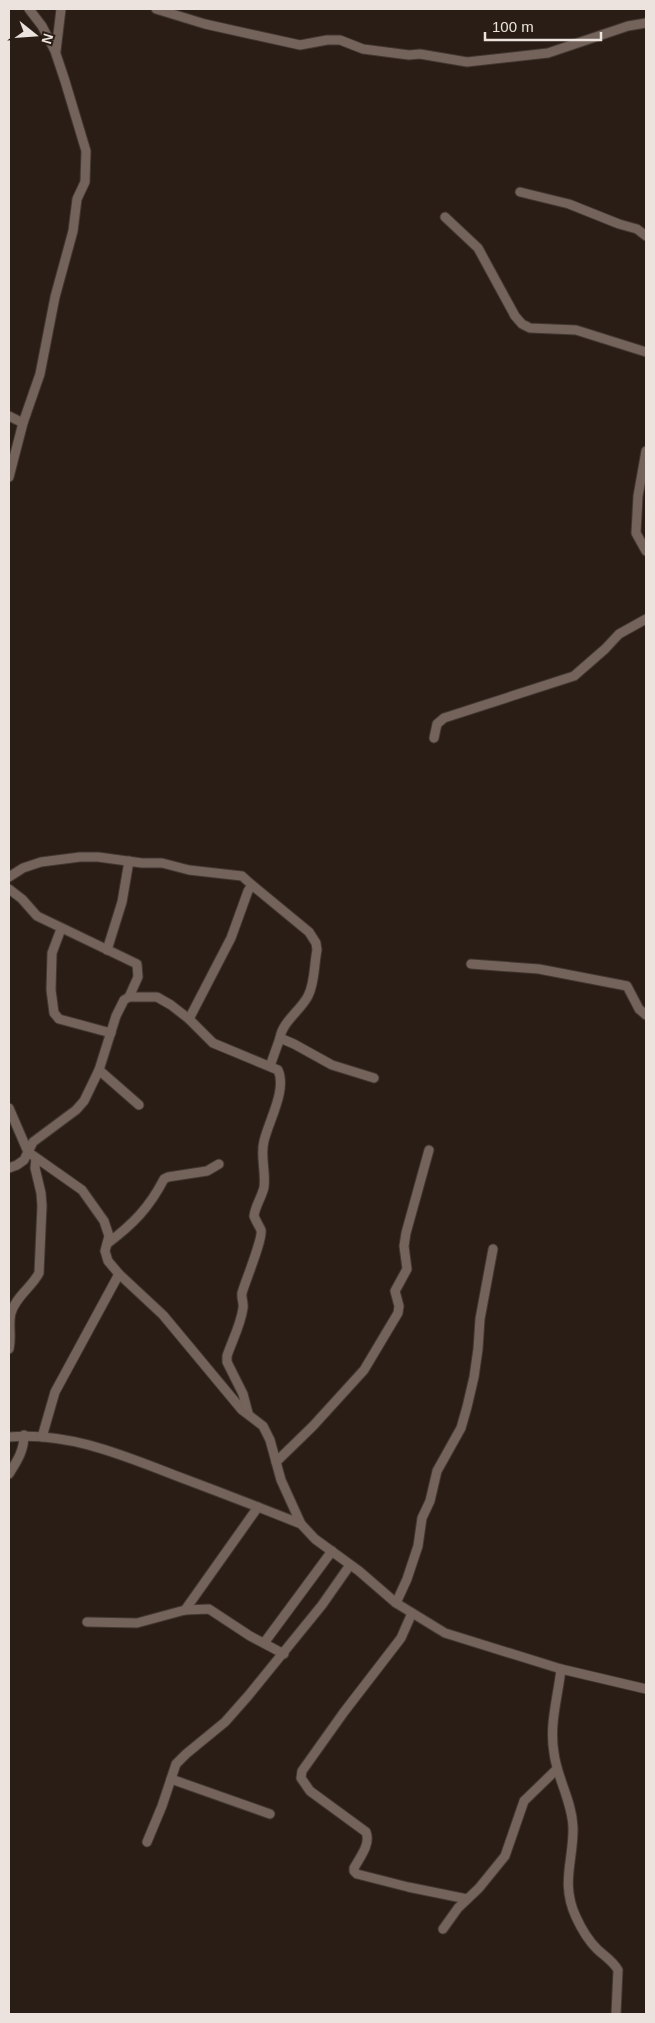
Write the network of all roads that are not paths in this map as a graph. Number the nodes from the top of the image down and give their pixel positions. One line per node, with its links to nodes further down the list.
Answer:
1 (29, 9): 5 (street)
2 (61, 9): 5 (street)
3 (156, 9): 4 (street)
4 (646, 23)
5 (56, 51): 11 (street)
6 (520, 192): 8 (street)
7 (445, 217): 9 (street)
8 (646, 236)
9 (646, 352)
10 (9, 416): 11 (street)
11 (23, 423): 13 (street)
12 (646, 450): 14 (street)
13 (9, 477)
14 (646, 551)
15 (646, 619): 16 (street)
16 (434, 738)
17 (129, 861): 18 (street); 19 (street); 22 (street)
18 (9, 876)
19 (252, 885): 26 (street); 28 (street)
20 (9, 889): 21 (street)
21 (61, 929): 22 (street); 27 (street)
22 (107, 950): 24 (street)
23 (471, 964): 25 (street)
24 (129, 997): 26 (street); 27 (street)
25 (646, 1017)
26 (189, 1019): 29 (street)
27 (111, 1033): 30 (street)
28 (280, 1038): 29 (street); 31 (street)
29 (270, 1066): 43 (street)
30 (99, 1070): 32 (street); 35 (street)
31 (374, 1078)
32 (139, 1105)
33 (9, 1108): 35 (street)
34 (429, 1150): 47 (street)
35 (28, 1152): 36 (street); 38 (street)
36 (36, 1158): 39 (street); 42 (street)
37 (219, 1164): 39 (street)
38 (9, 1168)
39 (108, 1243): 41 (street)
40 (493, 1249): 53 (street)
41 (119, 1274): 43 (street); 46 (street)
42 (9, 1349)
43 (248, 1413): 47 (street)
44 (24, 1435): 45 (street); 46 (street); 48 (street)
45 (9, 1437)
46 (42, 1437): 49 (street)
47 (276, 1462): 50 (street)
48 (9, 1474)
49 (258, 1507): 50 (street); 54 (street)
50 (300, 1524): 51 (street)
51 (332, 1551): 52 (street); 57 (street)
52 (350, 1565): 53 (street); 58 (street)
53 (396, 1603): 55 (street)
54 (185, 1610): 56 (street); 57 (street)
55 (412, 1613): 59 (street); 65 (street)
56 (87, 1622)
57 (264, 1643): 58 (street)
58 (284, 1654): 62 (street)
59 (561, 1670): 60 (street); 61 (street)
60 (646, 1689)
61 (558, 1769): 65 (street); 67 (street)
62 (171, 1779): 63 (street); 64 (street)
63 (270, 1814)
64 (147, 1842)
65 (467, 1899): 66 (street)
66 (443, 1929)
67 (616, 2014)

